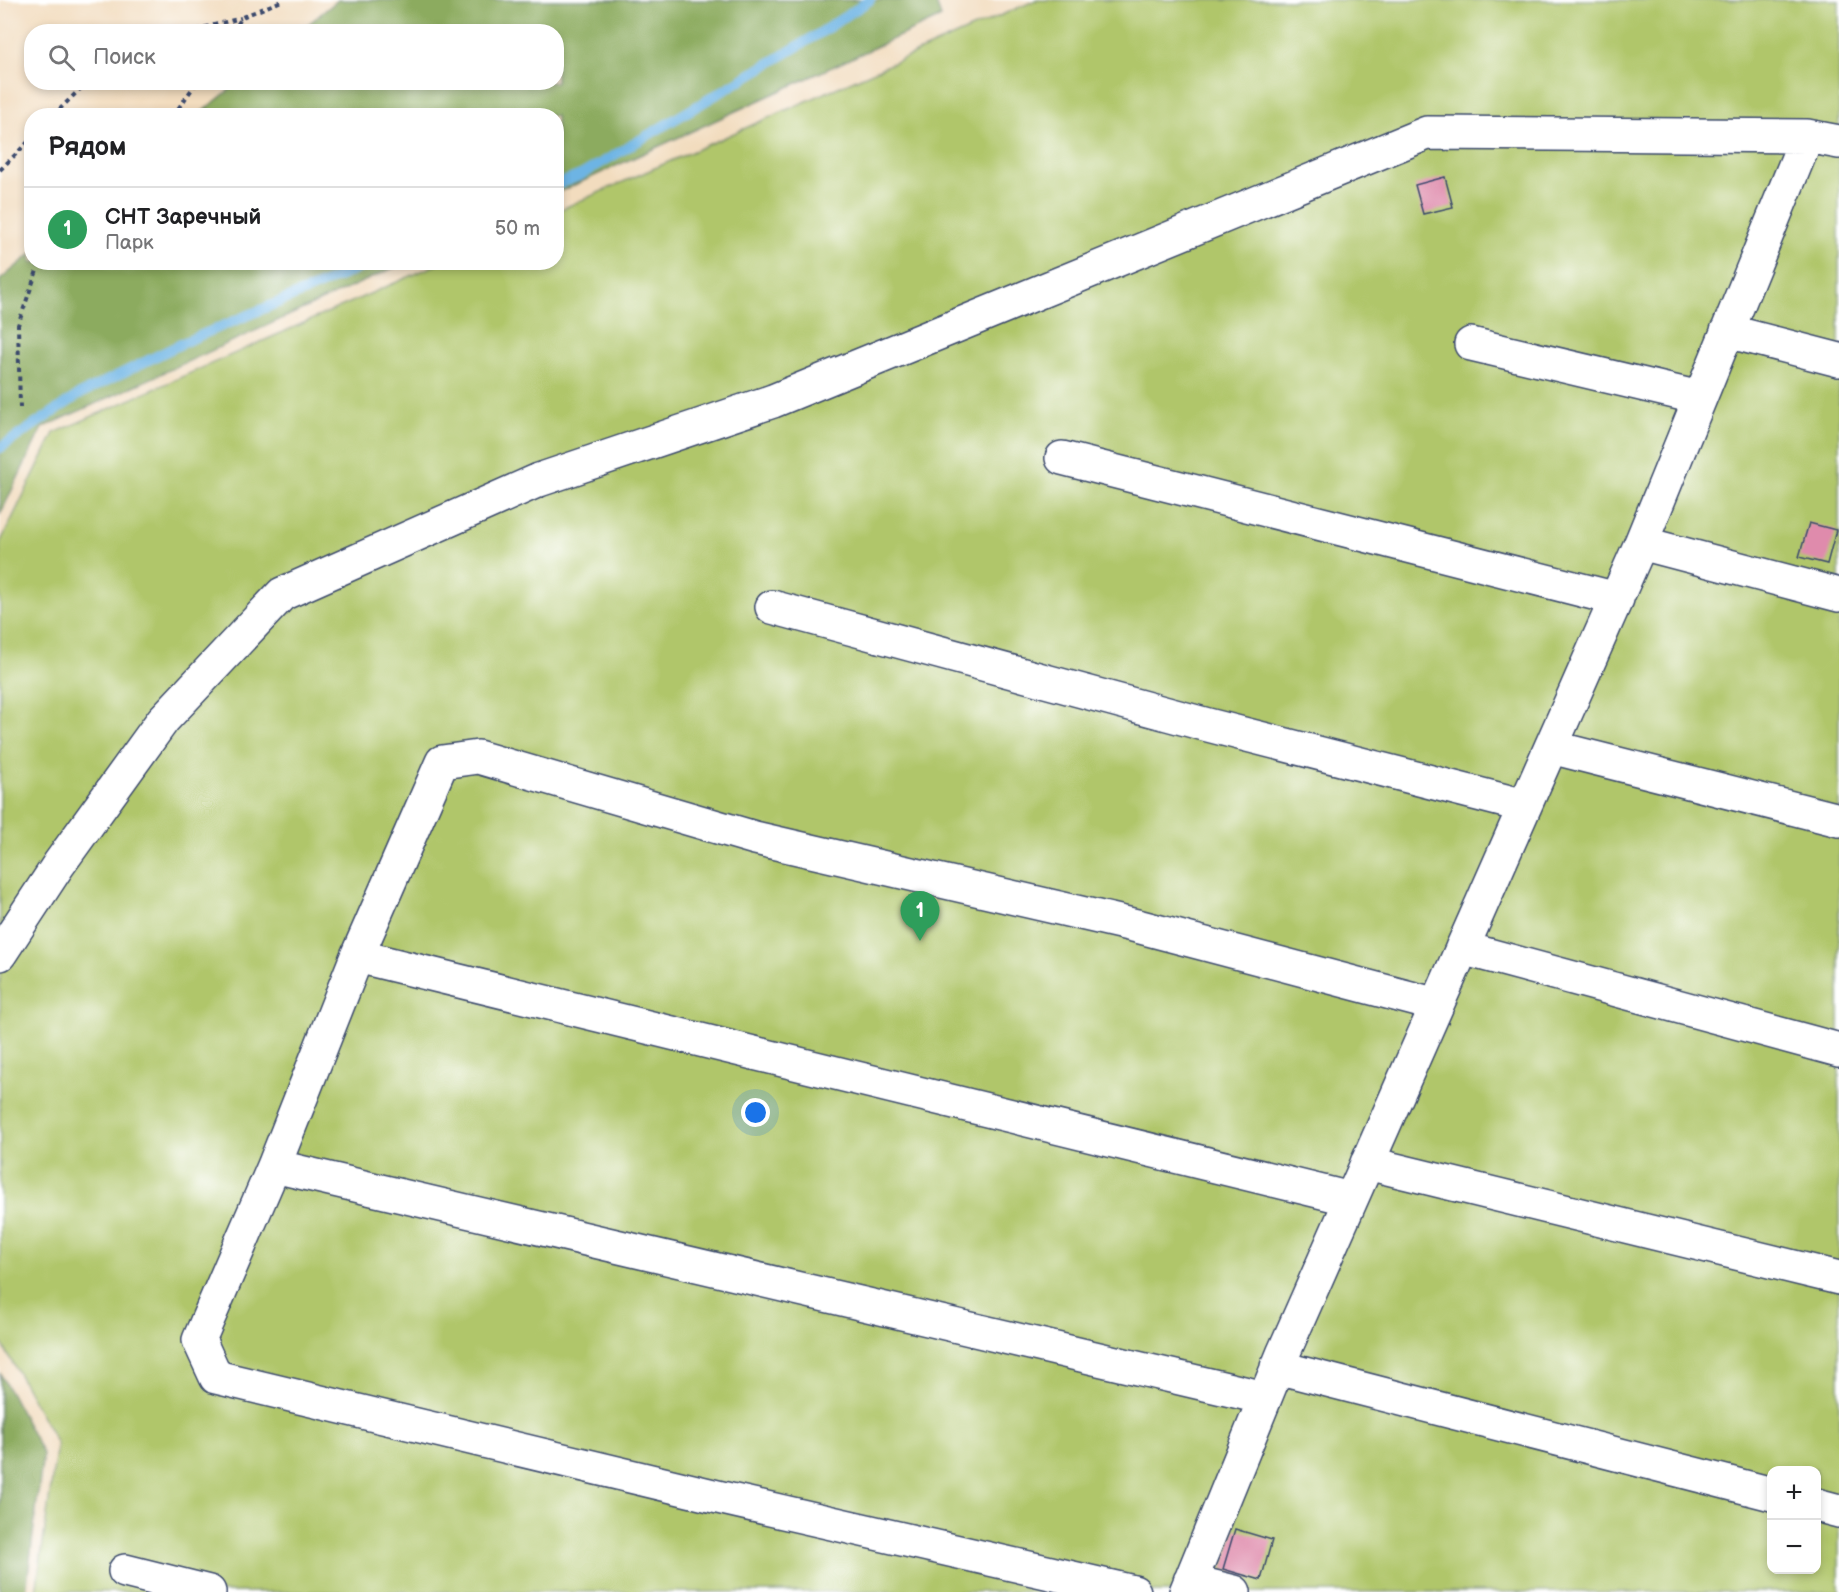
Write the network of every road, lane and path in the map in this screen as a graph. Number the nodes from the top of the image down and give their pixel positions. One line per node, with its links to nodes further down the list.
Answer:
1 (284, 0): 2 (path)
2 (242, 17): 3 (path); 4 (path)
3 (216, 24)
4 (238, 24)
5 (79, 90): 7 (path)
6 (191, 90): 8 (path)
7 (61, 108)
8 (179, 108)
9 (1807, 136): 10 (street); 14 (street); 28 (street)
10 (1839, 142)
11 (24, 146): 12 (path)
12 (0, 171)
13 (37, 270): 18 (path)
14 (1727, 331): 16 (street); 17 (street)
15 (1471, 344): 17 (street)
16 (1839, 360)
17 (1700, 398): 20 (street)
18 (20, 408)
19 (1062, 458): 22 (street)
20 (1641, 543): 21 (street); 22 (street)
21 (1839, 595)
22 (1617, 599): 24 (street)
23 (772, 607): 25 (street)
24 (1551, 747): 25 (street); 26 (street)
25 (1525, 806): 27 (street)
26 (1839, 820)
27 (1462, 948): 30 (street); 31 (street)
28 (0, 954)
29 (357, 956): 30 (street); 33 (street); 34 (street)
30 (1437, 1005): 32 (street)
31 (1839, 1050)
32 (1367, 1163): 34 (street); 35 (street)
33 (274, 1166): 37 (street); 44 (street)
34 (1351, 1199): 36 (street)
35 (1839, 1278)
36 (1278, 1367): 37 (street); 38 (street)
37 (1265, 1398): 42 (street)
38 (1767, 1493)
39 (1821, 1506): 40 (street)
40 (1839, 1511)
41 (125, 1571): 43 (street)
42 (1188, 1587): 45 (street)
43 (210, 1592)
44 (1134, 1592)
45 (1234, 1592)

